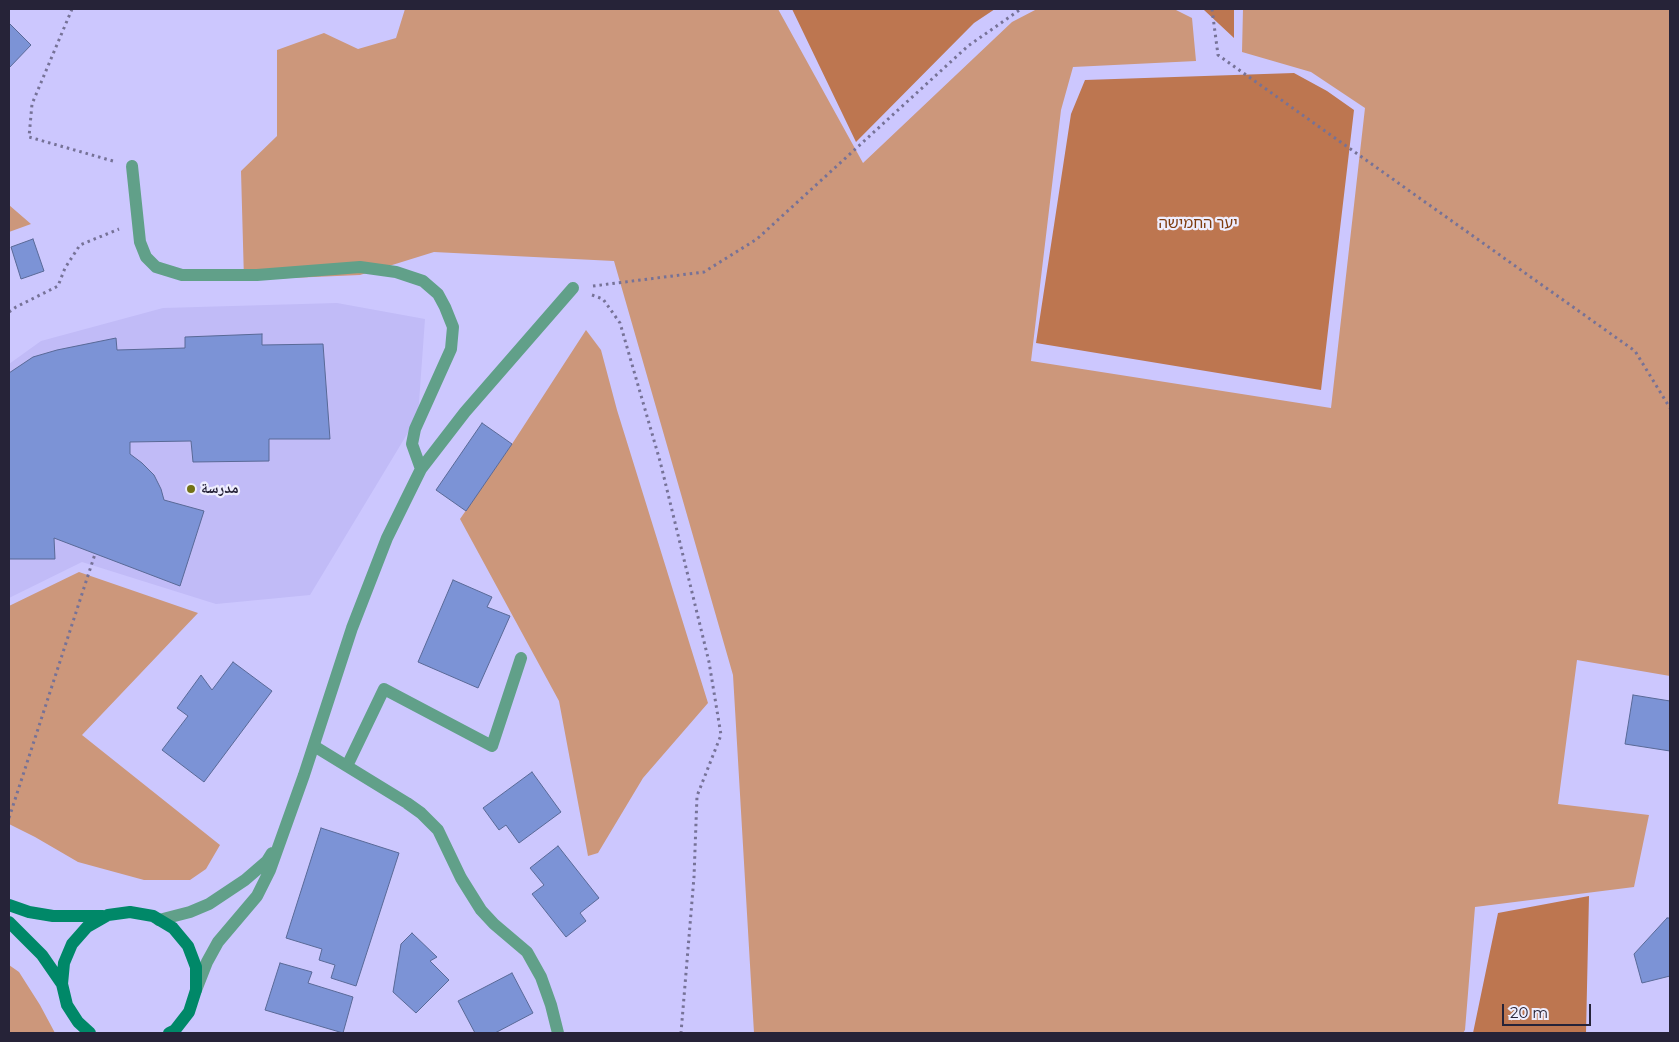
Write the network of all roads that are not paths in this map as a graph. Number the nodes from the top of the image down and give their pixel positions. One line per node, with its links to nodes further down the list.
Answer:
1 (132, 166): 3 (street)
2 (573, 288): 3 (street)
3 (421, 469): 5 (street)
4 (521, 658): 6 (street)
5 (314, 746): 6 (street); 7 (street)
6 (347, 766): 17 (street)
7 (282, 835): 10 (street); 13 (street)
8 (9, 905): 9 (main road)
9 (108, 916): 10 (main road); 12 (main road)
10 (159, 920): 13 (main road)
11 (9, 922): 12 (main road)
12 (62, 984): 15 (main road)
13 (196, 990): 14 (main road)
14 (179, 1028): 16 (main road)
15 (90, 1033)
16 (169, 1033)
17 (558, 1033)

